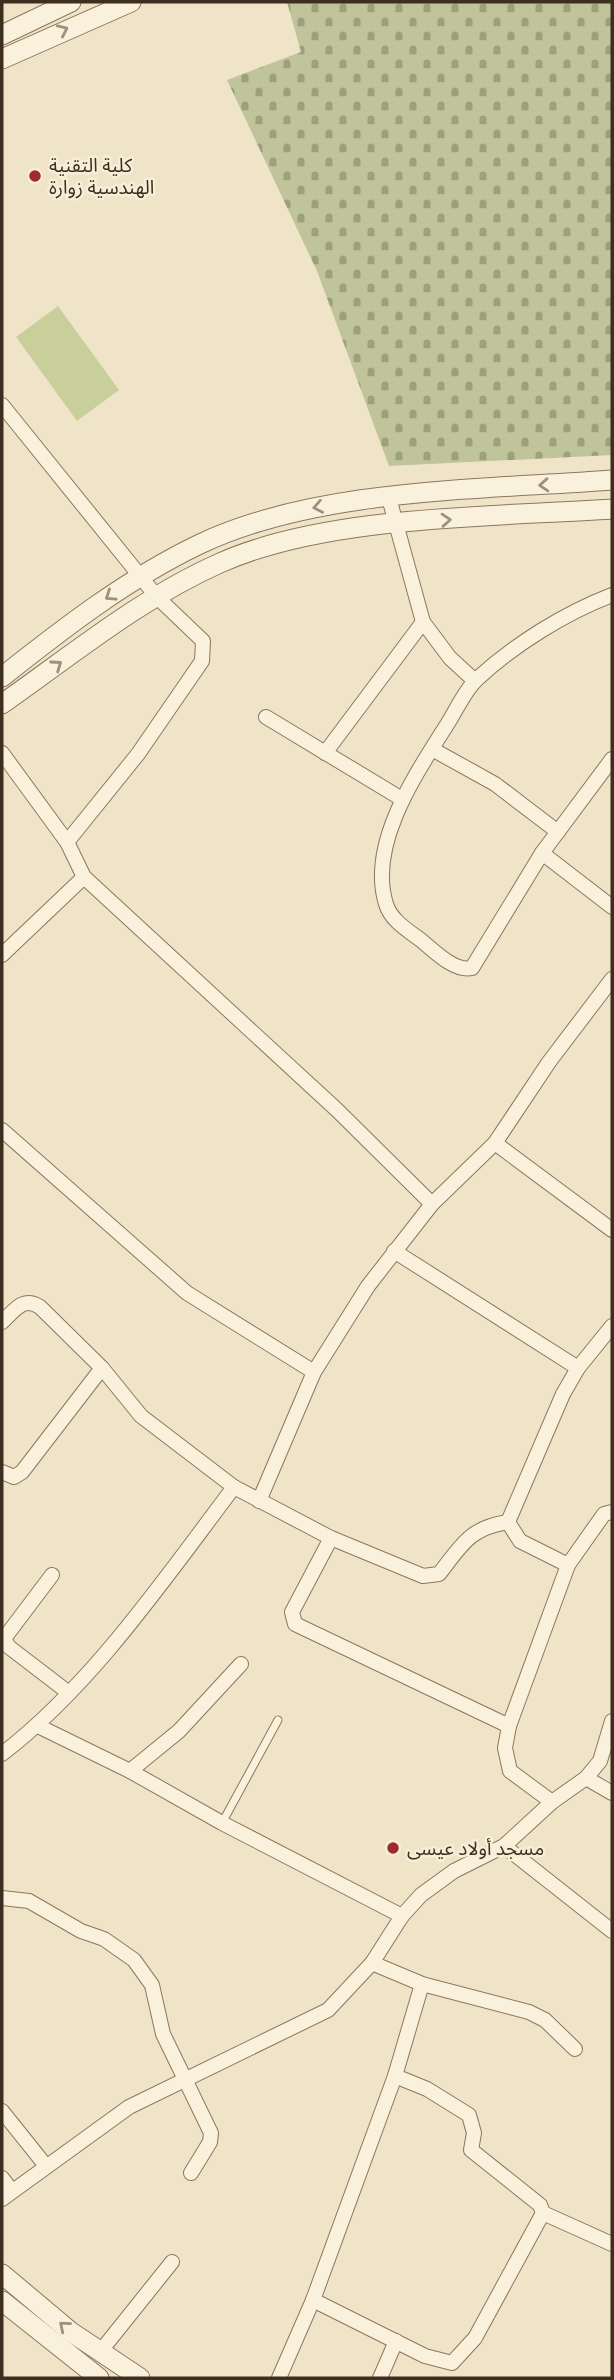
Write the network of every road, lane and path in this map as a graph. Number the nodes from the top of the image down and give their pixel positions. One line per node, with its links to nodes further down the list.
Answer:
1 (71, 2): 3 (street)
2 (131, 2): 4 (street, one-way to 2)
3 (2, 35)
4 (2, 59)
5 (2, 405): 10 (street)
6 (612, 480): 7 (street, one-way to 7)
7 (388, 498): 9 (street); 10 (street, one-way to 10)
8 (612, 509): 9 (street, one-way to 8)
9 (395, 524): 12 (street); 13 (street)
10 (139, 575): 12 (street); 14 (street, one-way to 14)
11 (612, 595): 15 (street)
12 (157, 597): 16 (street, one-way to 12); 24 (street)
13 (423, 622): 15 (street); 19 (street)
14 (2, 677)
15 (475, 681): 18 (street)
16 (2, 704)
17 (266, 717): 19 (street)
18 (432, 749): 22 (street); 23 (street)
19 (325, 753): 22 (street)
20 (2, 754): 24 (street)
21 (612, 759): 23 (street)
22 (402, 799): 25 (street)
23 (558, 832): 25 (street)
24 (67, 842): 26 (street)
25 (542, 853): 27 (street)
26 (84, 877): 28 (street); 32 (street)
27 (612, 907)
28 (2, 955)
29 (612, 979): 31 (street)
30 (2, 1130): 39 (street)
31 (495, 1143): 32 (street); 33 (street)
32 (432, 1204): 34 (street)
33 (612, 1230)
34 (394, 1251): 38 (street); 39 (street)
35 (2, 1322): 37 (street)
36 (612, 1326): 38 (street)
37 (102, 1368): 40 (street); 41 (street)
38 (578, 1368): 44 (street)
39 (314, 1372): 42 (street)
40 (2, 1472)
41 (234, 1487): 42 (street); 50 (street)
42 (259, 1502): 45 (street)
43 (612, 1512): 46 (street)
44 (508, 1522): 45 (street); 46 (street)
45 (331, 1538): 54 (street)
46 (568, 1565): 54 (street)
47 (52, 1575): 48 (street)
48 (3, 1638): 50 (street)
49 (241, 1664): 56 (street)
50 (69, 1693): 53 (street)
51 (278, 1720): 60 (lane)
52 (612, 1721): 57 (street)
53 (38, 1726): 55 (street); 56 (street)
54 (509, 1726): 59 (street)
55 (2, 1754)
56 (130, 1771): 60 (street)
57 (586, 1778): 58 (street); 59 (street)
58 (612, 1793)
59 (552, 1802): 61 (street)
60 (222, 1823): 63 (street)
61 (504, 1846): 63 (street); 64 (street)
62 (2, 1898): 69 (street)
63 (401, 1916): 65 (street)
64 (612, 1931)
65 (372, 1963): 66 (street); 69 (street)
66 (422, 1983): 67 (street); 68 (street)
67 (575, 2049)
68 (395, 2077): 75 (street); 79 (street)
69 (184, 2083): 71 (street); 72 (street)
70 (2, 2111): 71 (street)
71 (46, 2166): 74 (street)
72 (191, 2173)
73 (2, 2178): 74 (street)
74 (7, 2195)
75 (543, 2213): 76 (street); 81 (street)
76 (612, 2244)
77 (172, 2262): 82 (street)
78 (2, 2274): 82 (street, one-way to 78)
79 (313, 2300): 81 (street); 85 (street)
80 (2, 2301): 83 (street)
81 (397, 2342): 86 (street)
82 (100, 2352): 84 (street)
83 (96, 2378)
84 (140, 2378)
85 (279, 2378)
86 (380, 2378)

